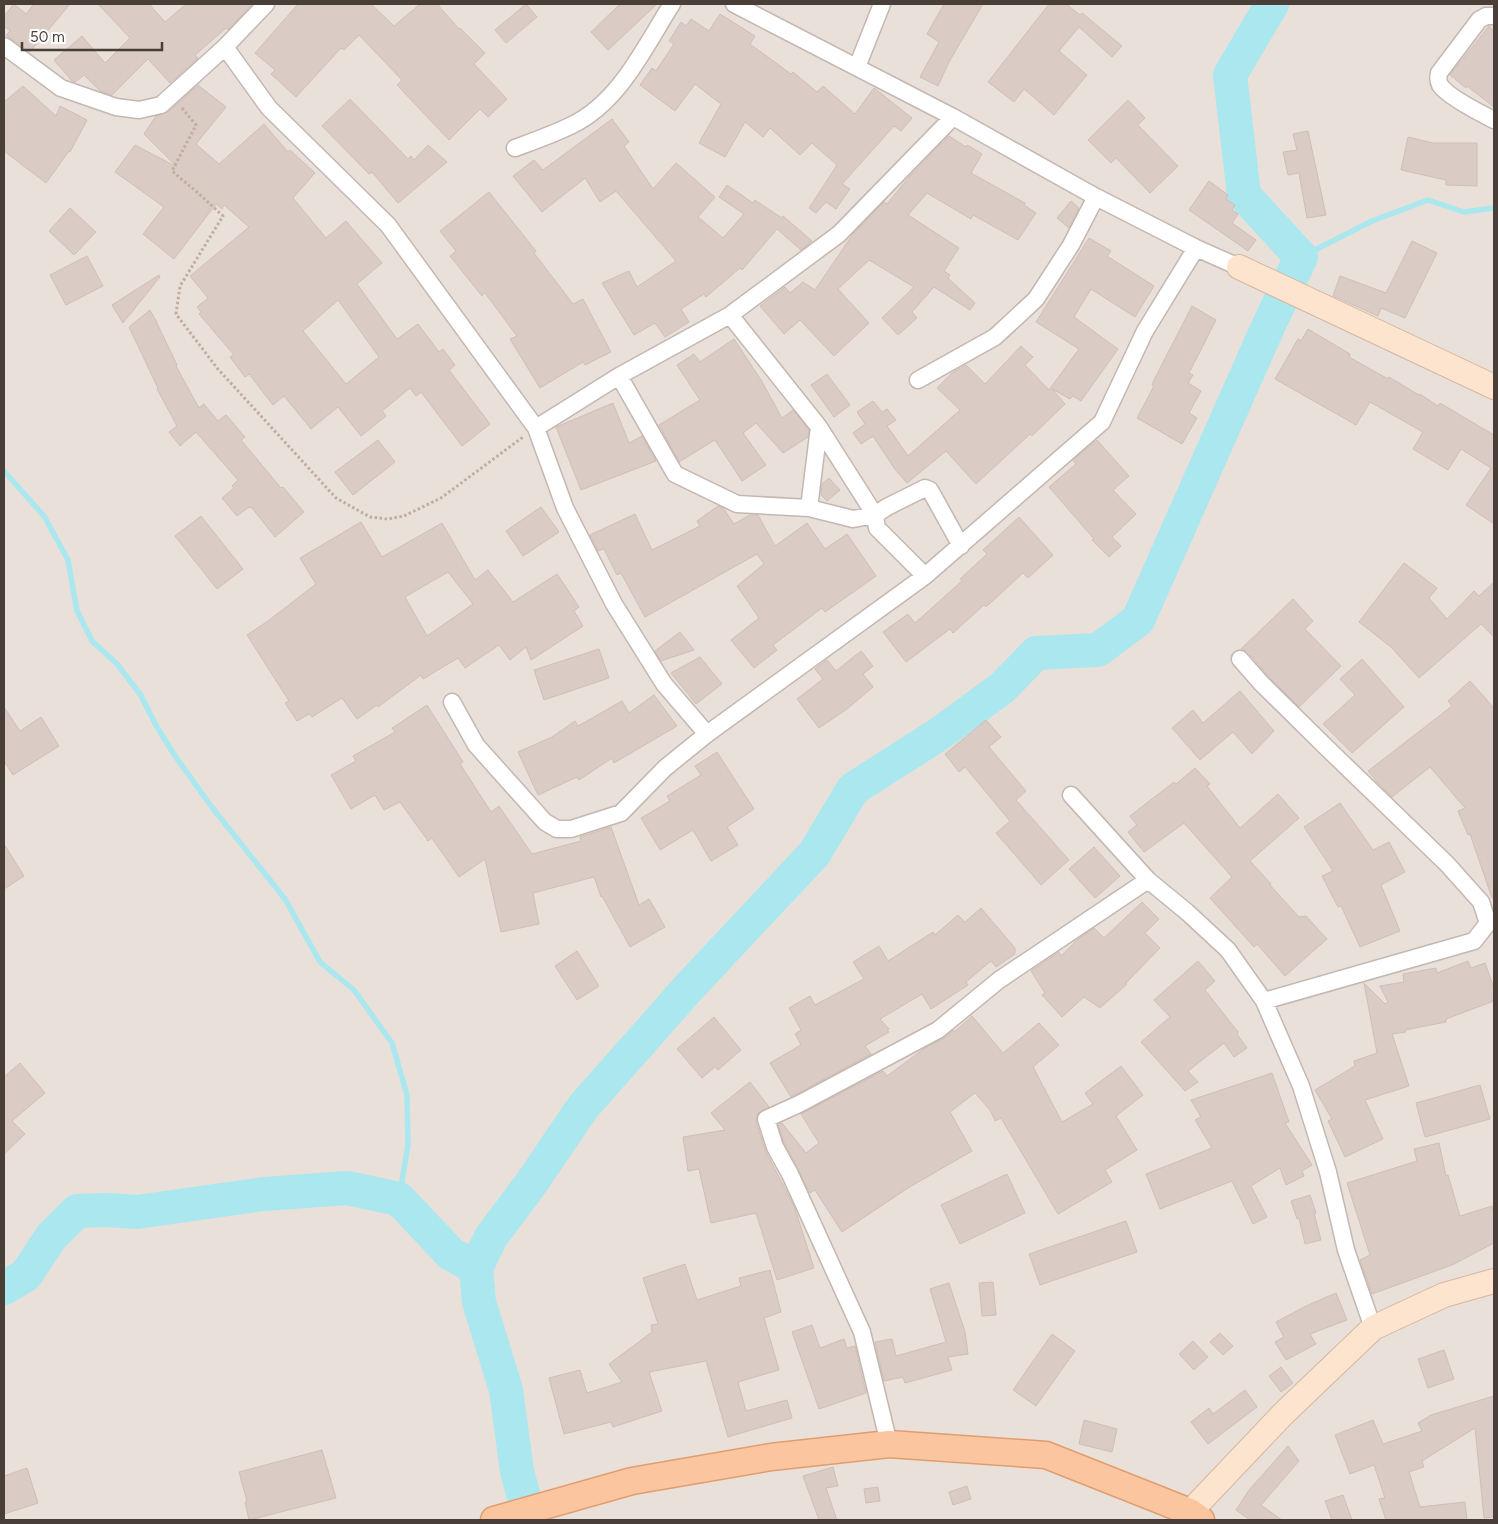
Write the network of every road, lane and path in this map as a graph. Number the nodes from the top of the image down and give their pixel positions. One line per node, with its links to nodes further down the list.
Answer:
1 (266, 4): 7 (street)
2 (672, 4): 12 (street)
3 (734, 4): 8 (street)
4 (882, 4): 8 (street)
5 (1494, 16): 11 (street)
6 (4, 46): 9 (street)
7 (225, 47): 9 (street); 21 (street)
8 (857, 67): 10 (street)
9 (188, 80): 21 (path)
10 (953, 117): 13 (street); 16 (street)
11 (1494, 120)
12 (515, 148)
13 (1096, 197): 14 (street); 18 (street)
14 (1196, 248): 15 (street); 24 (street)
15 (1239, 268): 19 (street)
16 (730, 315): 17 (street); 20 (street)
17 (618, 376): 21 (street); 22 (street)
18 (918, 380)
19 (1494, 387)
20 (819, 427): 22 (street); 23 (street)
21 (536, 428): 28 (street)
22 (809, 508): 23 (street)
23 (875, 515): 24 (street); 25 (street)
24 (962, 546): 25 (street)
25 (925, 576): 28 (street)
26 (1240, 659): 31 (street)
27 (452, 702): 28 (street)
28 (706, 734)
29 (1071, 795): 30 (street)
30 (1148, 880): 31 (street); 34 (street)
31 (1264, 1001): 33 (street)
32 (1494, 1281): 33 (street)
33 (1373, 1328): 35 (street)
34 (889, 1444): 35 (main road); 36 (main road)
35 (1196, 1516)
36 (494, 1520)

